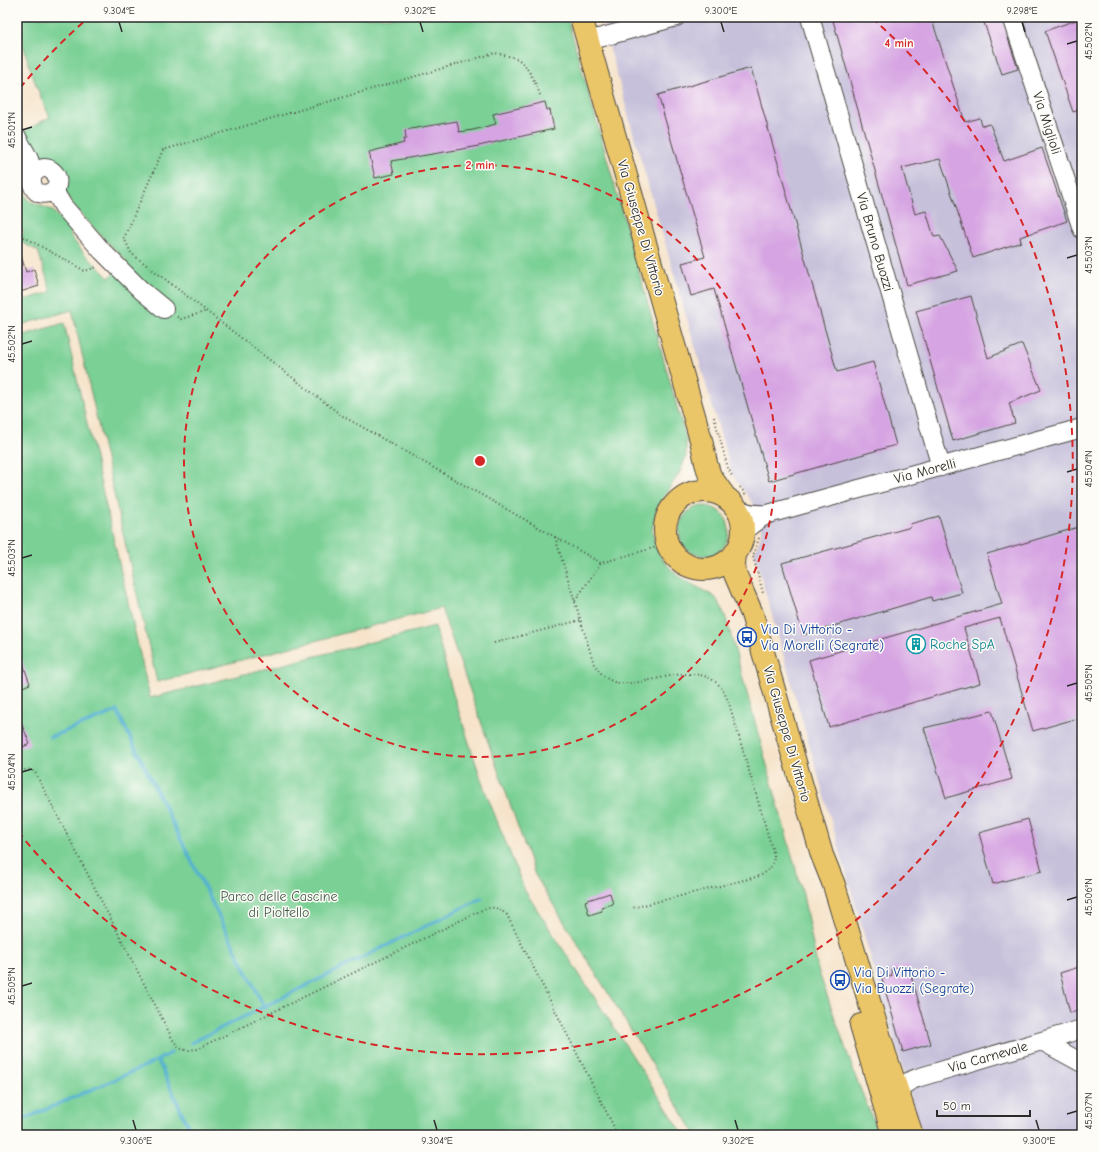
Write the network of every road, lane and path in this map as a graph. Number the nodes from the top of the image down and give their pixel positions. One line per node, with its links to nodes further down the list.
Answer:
1 (581, 17): 5 (main road, Via Giuseppe Di Vittorio)
2 (676, 17): 5 (street)
3 (810, 17): 16 (street, Via Bruno Buozzi)
4 (1012, 17): 8 (street, Via Miglioli)
5 (588, 42): 15 (main road, Via Giuseppe Di Vittorio)
6 (540, 95): 12 (path)
7 (17, 137): 10 (street)
8 (1082, 229)
9 (17, 234): 10 (path)
10 (114, 263): 11 (street)
11 (164, 309): 12 (path)
12 (207, 311): 21 (path)
13 (712, 412): 17 (path)
14 (1082, 428): 16 (street, Via Morelli)
15 (701, 440): 17 (main road, Via Giuseppe Di Vittorio); 18 (main road, Via Giuseppe Di Vittorio)
16 (941, 467): 19 (street, Via Morelli)
17 (733, 492): 18 (main road); 19 (path); 19 (street); 20 (main road)
18 (681, 499): 22 (main road)
19 (761, 516): 20 (street, Via Morelli); 26 (path)
20 (742, 534): 23 (main road)
21 (555, 536): 24 (path); 27 (path)
22 (667, 544): 24 (path); 25 (main road)
23 (735, 554): 25 (main road); 28 (main road, Via Giuseppe Di Vittorio)
24 (601, 563): 27 (path)
25 (703, 569): 28 (main road, Via Giuseppe Di Vittorio)
26 (764, 595)
27 (575, 602): 29 (path)
28 (752, 614): 32 (main road, Via Giuseppe Di Vittorio)
29 (581, 620): 30 (path); 33 (path)
30 (494, 643)
31 (17, 772): 38 (path)
32 (822, 855): 37 (main road, Via Giuseppe Di Vittorio); 39 (main road, Via Giuseppe Di Vittorio)
33 (632, 908)
34 (1082, 1029): 35 (street, Via Carnevale)
35 (1042, 1041): 36 (street); 37 (street, Via Carnevale)
36 (1082, 1063)
37 (897, 1090): 40 (street); 41 (main road, Via Giuseppe Di Vittorio)
38 (618, 1135)
39 (894, 1135)
40 (902, 1135)
41 (912, 1135)

